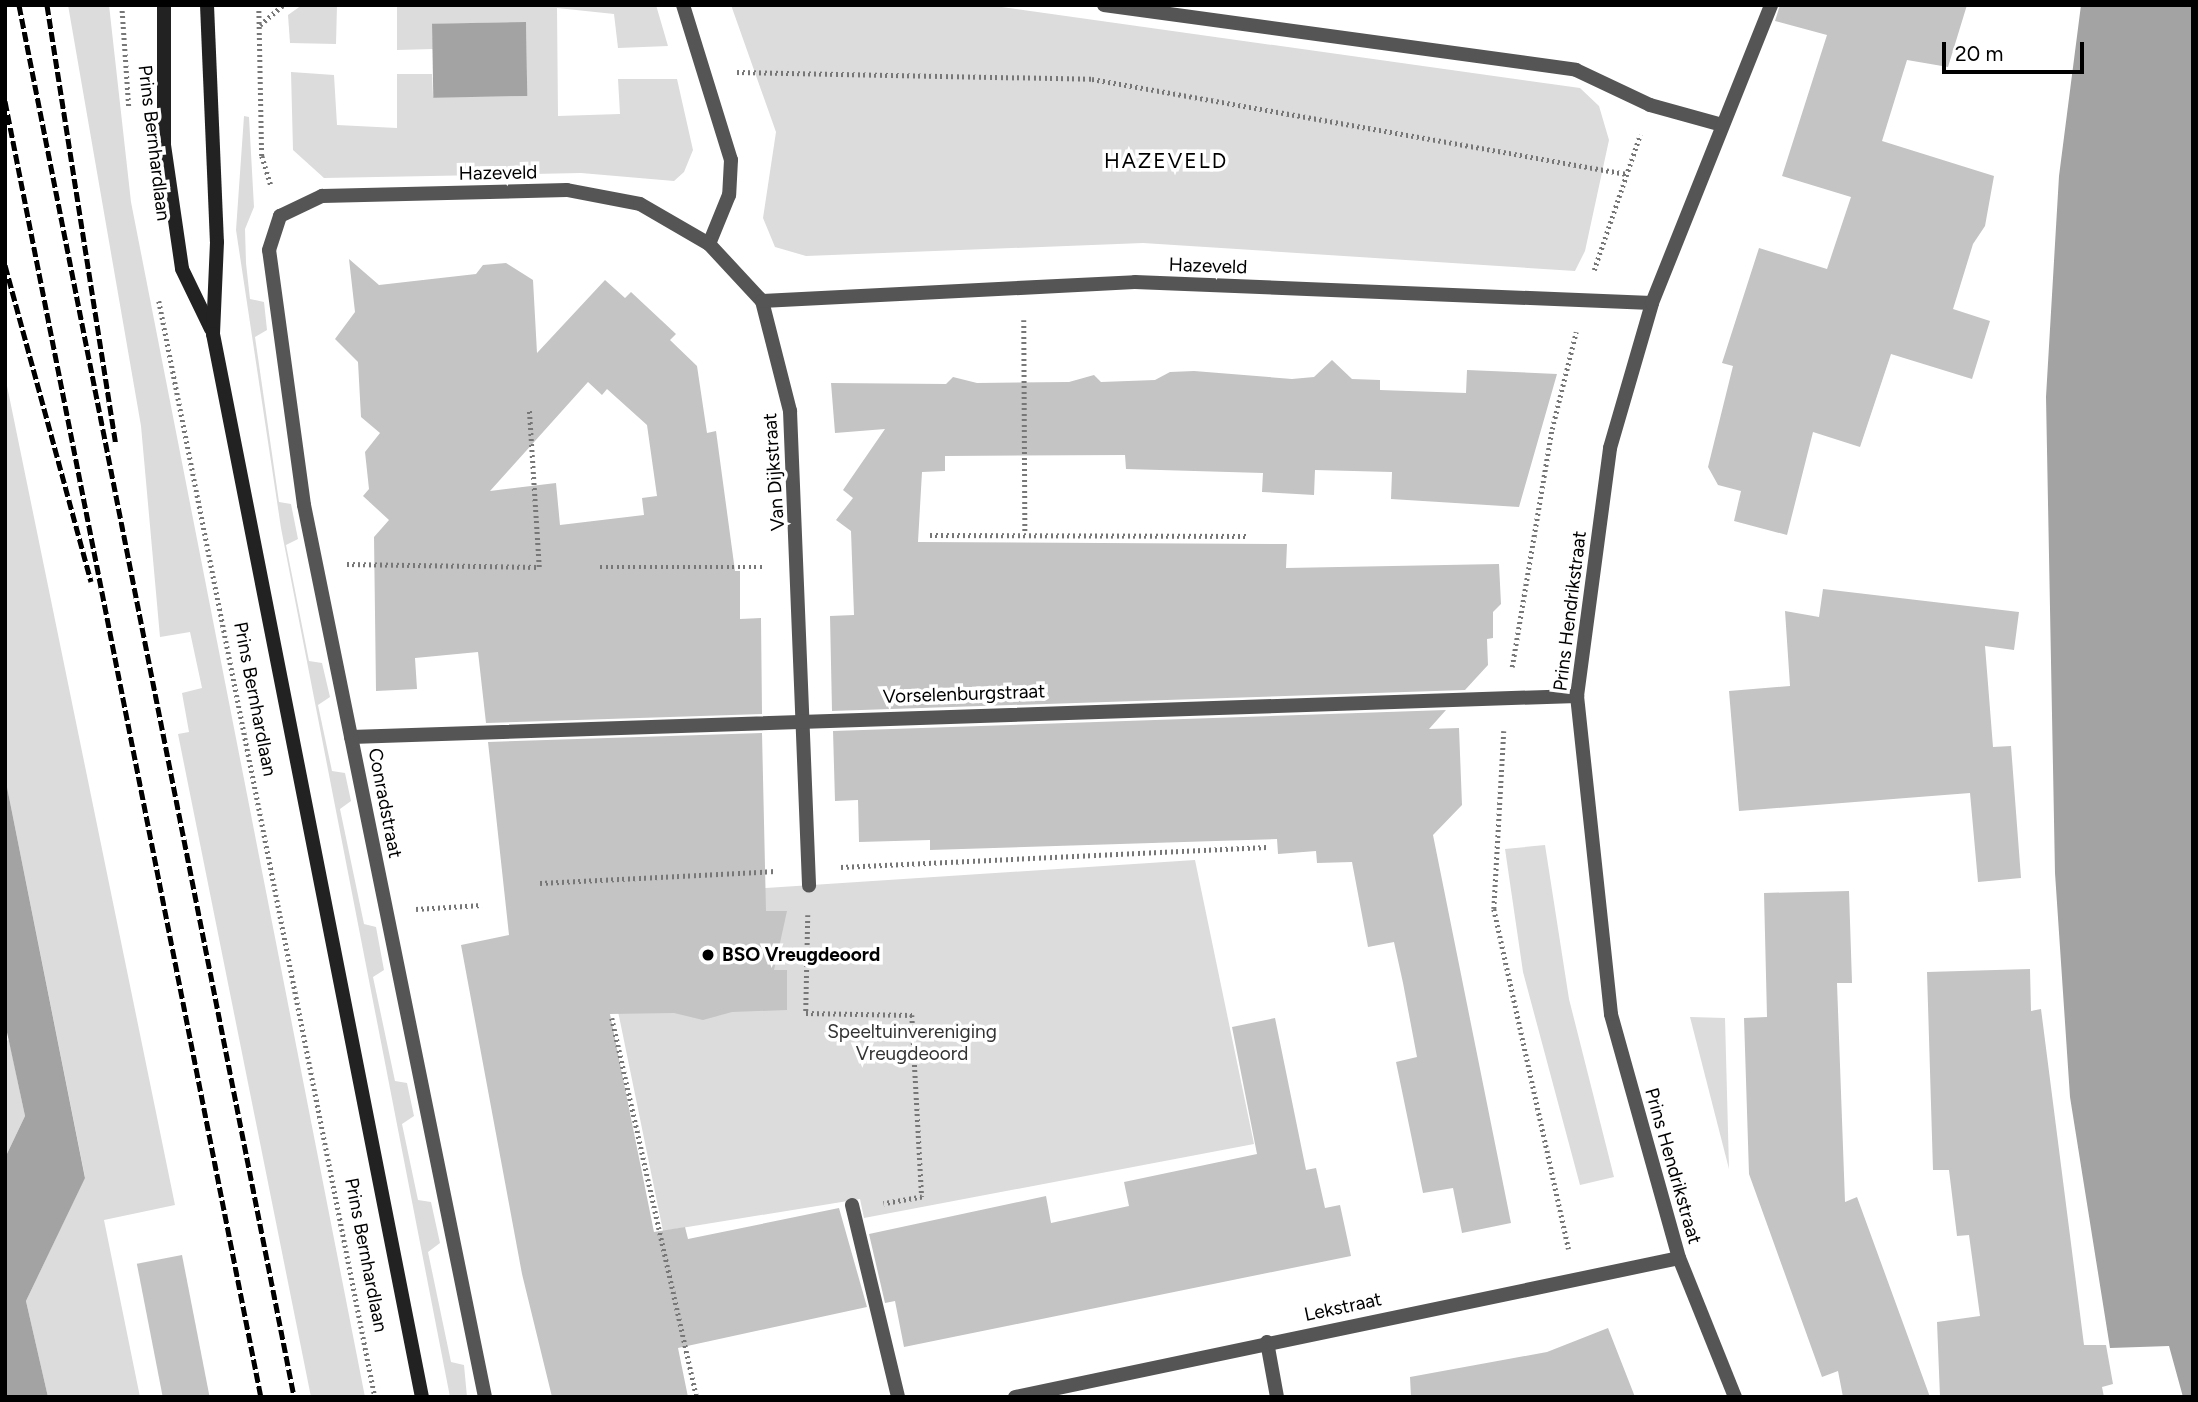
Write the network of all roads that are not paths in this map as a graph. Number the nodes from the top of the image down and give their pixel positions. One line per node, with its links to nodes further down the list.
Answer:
1 (164, 5): 11 (main road, Prins Bernhardlaan)
2 (207, 5): 11 (main road, Prins Bernhardlaan)
3 (683, 5): 8 (street)
4 (1104, 5): 6 (street)
5 (1771, 5): 6 (street, Prins Hendrikstraat)
6 (1722, 125): 10 (street, Prins Hendrikstraat)
7 (280, 216): 8 (street, Hazeveld); 14 (street, Conradstraat)
8 (709, 244): 9 (street, Van Dijkstraat)
9 (762, 301): 10 (street, Hazeveld); 13 (street, Van Dijkstraat)
10 (1652, 303): 12 (street, Prins Hendrikstraat)
11 (213, 334): 19 (main road, Prins Bernhardlaan)
12 (1577, 696): 13 (street, Vorselenburgstraat); 17 (street, Prins Hendrikstraat)
13 (802, 717): 14 (street, Vorselenburgstraat); 15 (street, Van Dijkstraat)
14 (351, 737): 20 (street, Conradstraat)
15 (809, 886)
16 (852, 1205): 21 (street)
17 (1679, 1258): 18 (street, Lekstraat); 24 (street, Prins Hendrikstraat)
18 (1267, 1342): 22 (street, Lekstraat); 23 (street)
19 (422, 1397)
20 (485, 1397)
21 (898, 1397)
22 (1015, 1397)
23 (1277, 1397)
24 (1735, 1397)

